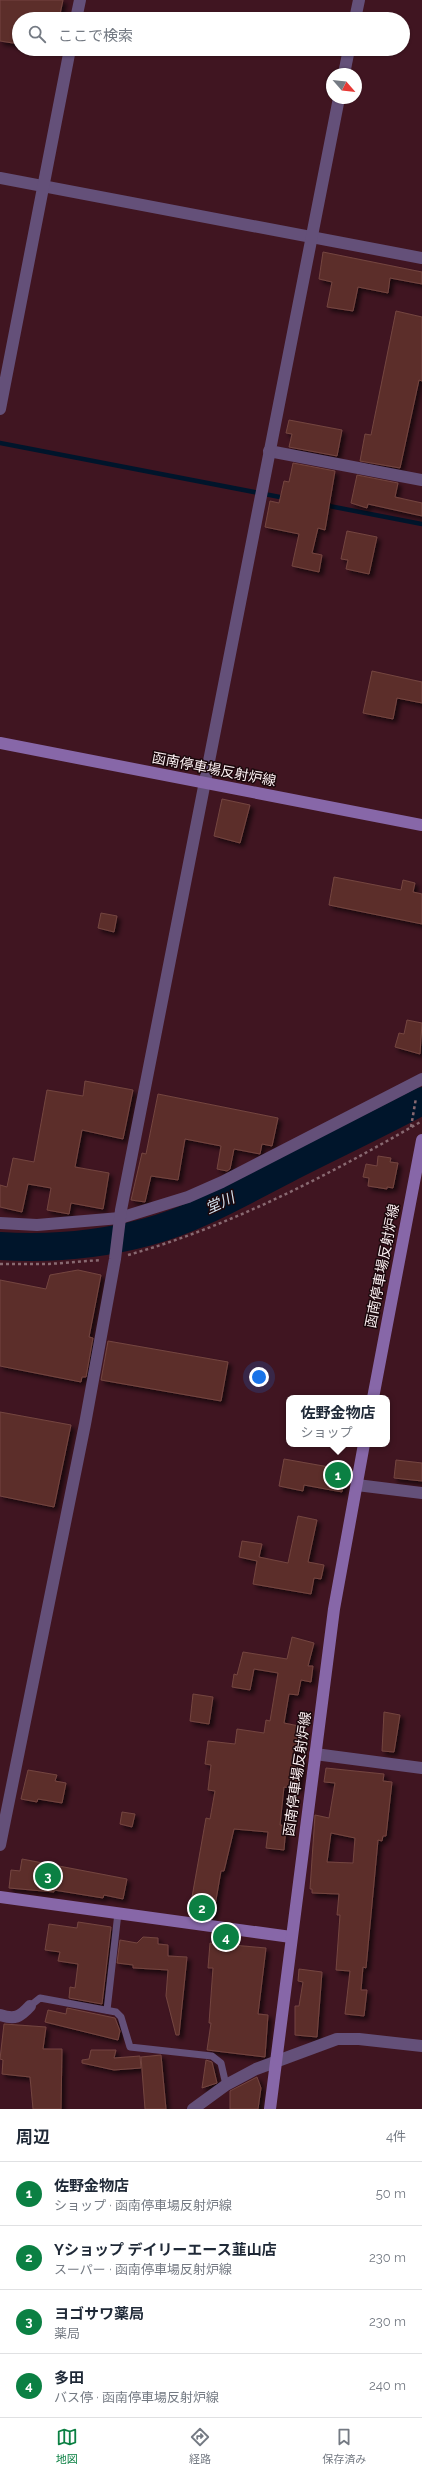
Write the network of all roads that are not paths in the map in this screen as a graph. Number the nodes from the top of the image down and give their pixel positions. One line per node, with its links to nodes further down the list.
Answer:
1 (80, 0): 3 (street)
2 (358, 0): 4 (street)
3 (77, 12)
4 (356, 12)
5 (69, 56): 10 (street)
6 (348, 56): 7 (street)
7 (345, 68)
8 (338, 104): 11 (street)
9 (0, 178): 10 (street)
10 (44, 186): 11 (street); 13 (street)
11 (312, 236): 12 (street); 14 (street)
12 (422, 258)
13 (0, 409)
14 (270, 451): 15 (street); 17 (street)
15 (422, 480)
16 (0, 743): 17 (main road, 函南停車場反射炉線)
17 (204, 782): 18 (main road, 函南停車場反射炉線); 22 (street)
18 (422, 824)
19 (421, 1079): 22 (street)
20 (422, 1140): 21 (main road, 函南停車場反射炉線)
21 (417, 1184): 24 (main road, 函南停車場反射炉線)
22 (120, 1221): 23 (street); 30 (street)
23 (0, 1223)
24 (374, 1395)
25 (363, 1447): 26 (main road, 函南停車場反射炉線)
26 (357, 1485): 27 (street); 28 (main road, 函南停車場反射炉線)
27 (422, 1493)
28 (315, 1754): 29 (street); 33 (main road, 函南停車場反射炉線)
29 (422, 1768)
30 (0, 1845)
31 (0, 1897): 32 (main road)
32 (118, 1913): 33 (main road); 35 (lane)
33 (291, 1937): 38 (main road, 函南停車場反射炉線)
34 (30, 2006): 35 (lane); 36 (street)
35 (107, 2010): 39 (lane)
36 (0, 2015)
37 (422, 2046): 38 (street)
38 (276, 2062): 39 (street); 41 (main road, 函南停車場反射炉線)
39 (226, 2085): 40 (street)
40 (193, 2109)
41 (270, 2109)

